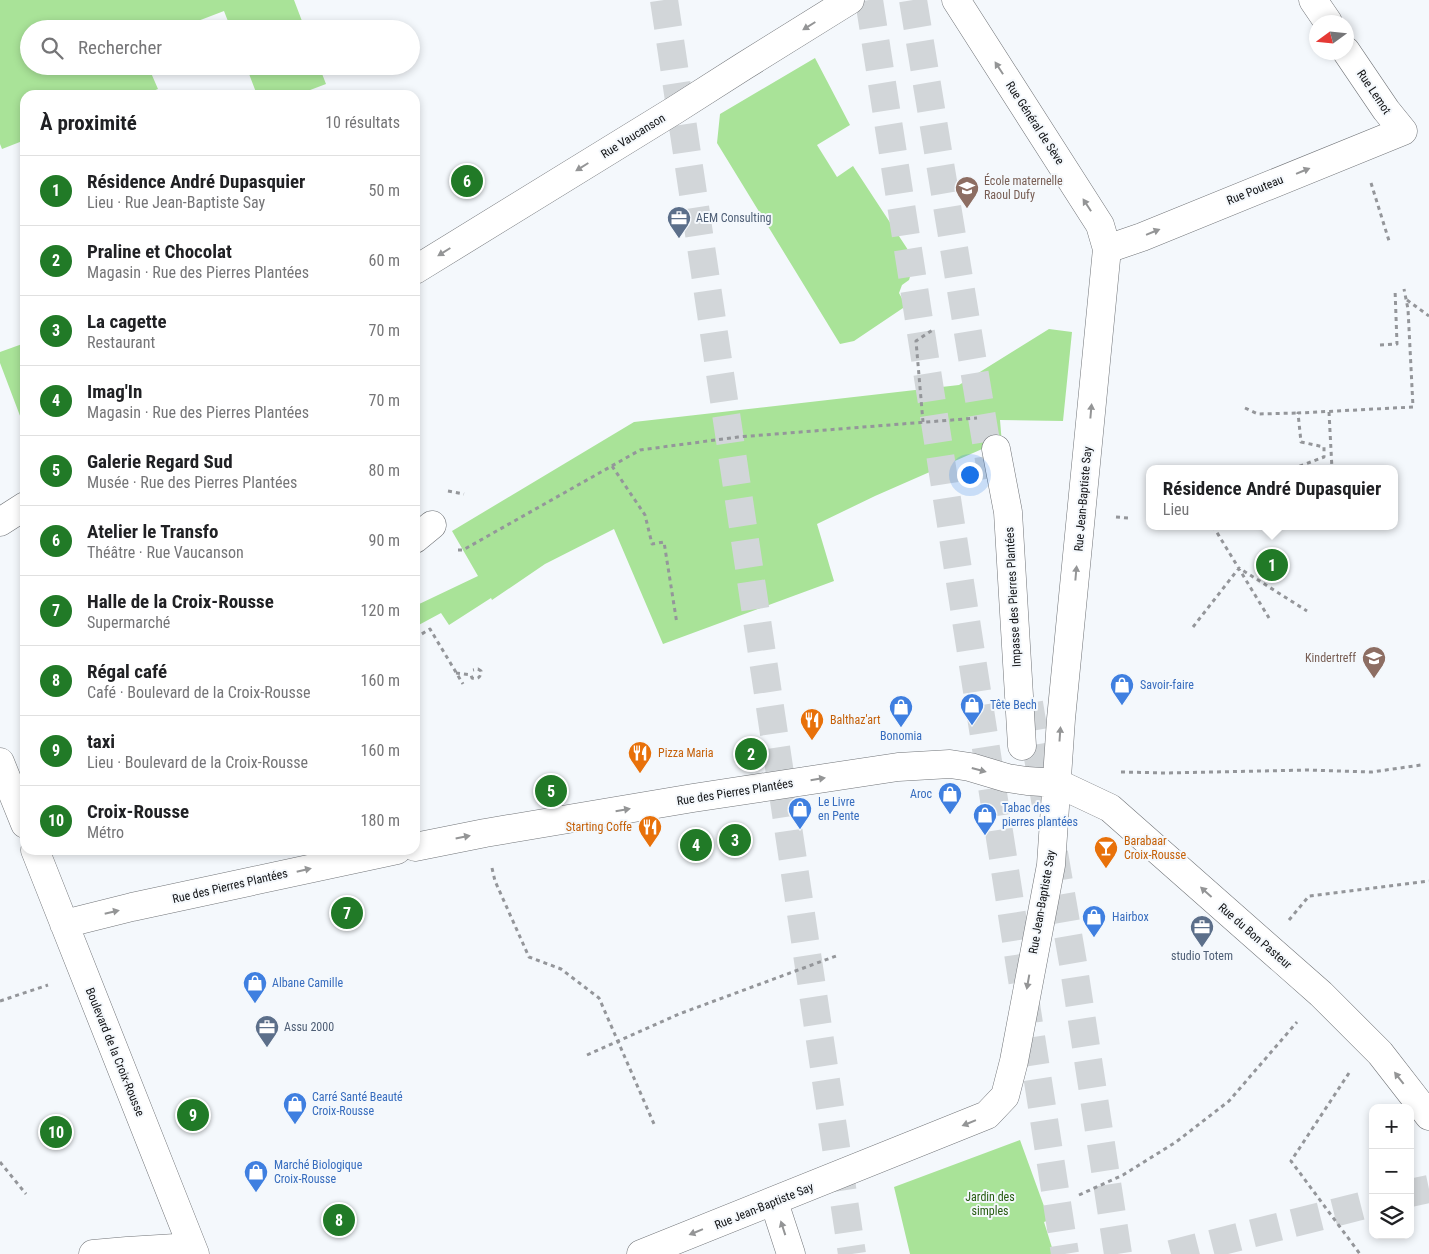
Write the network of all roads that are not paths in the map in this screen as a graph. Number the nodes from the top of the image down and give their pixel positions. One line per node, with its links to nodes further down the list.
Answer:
1 (850, 0): 8 (street, Rue Vaucanson, one-way to 8)
2 (956, 0): 7 (street, Rue Général de Sève, one-way to 2)
3 (1313, 0): 4 (street)
4 (1323, 15)
5 (1352, 60): 6 (street, Rue Lemot)
6 (1403, 131): 7 (street, Rue Pouteau, one-way to 6)
7 (1107, 249): 12 (street, Rue Jean-Baptiste Say, one-way to 7)
8 (420, 267)
9 (996, 449): 10 (street, Impasse des Pierres Plantées)
10 (1022, 746)
11 (0, 762): 13 (street)
12 (1056, 783): 14 (street, Rue des Pierres Plantées, one-way to 12); 18 (street, Rue du Bon Pasteur, one-way to 12); 19 (street, Rue Jean-Baptiste Say, one-way to 19)
13 (15, 815)
14 (420, 845)
15 (37, 855): 17 (street, Boulevard de la Croix-Rousse)
16 (374, 855): 17 (street, Rue des Pierres Plantées, one-way to 16)
17 (64, 924): 20 (street, Boulevard de la Croix-Rousse)
18 (1429, 1116)
19 (774, 1202): 22 (street, Rue Jean-Baptiste Say, one-way to 22); 23 (street, one-way to 19)
20 (193, 1251): 21 (street)
21 (93, 1254)
22 (642, 1254)
23 (791, 1254)

